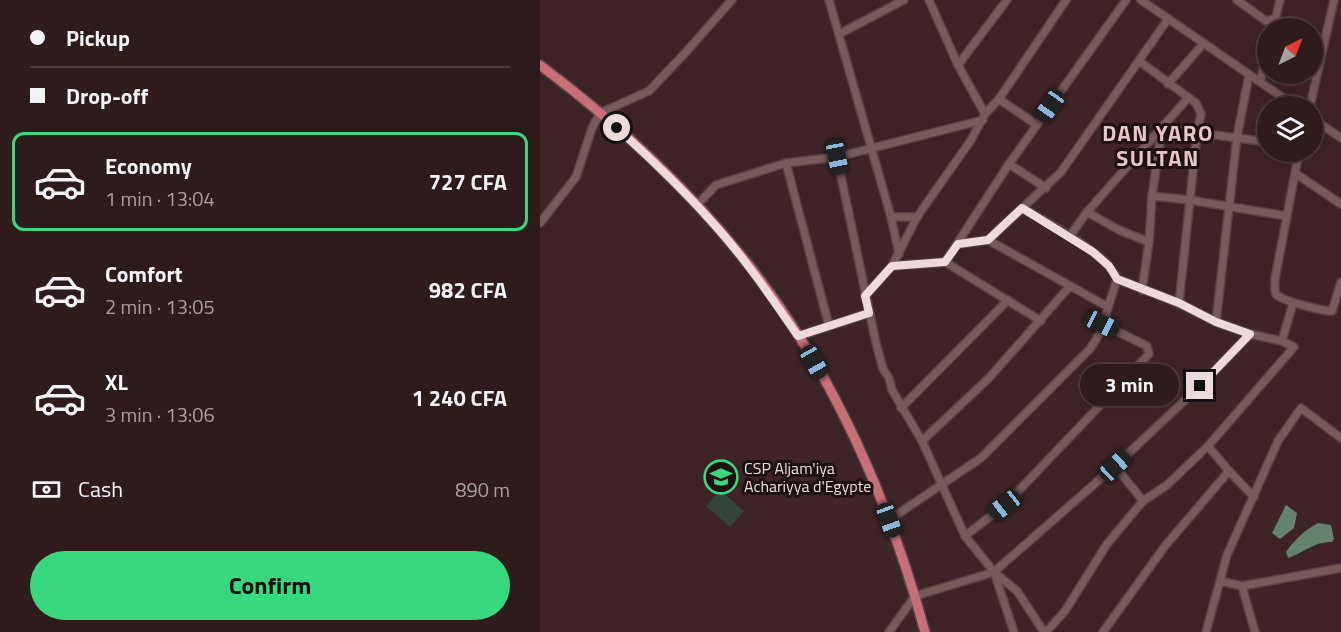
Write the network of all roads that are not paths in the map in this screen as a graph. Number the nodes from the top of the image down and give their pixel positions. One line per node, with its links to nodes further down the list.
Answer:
1 (732, 0): 28 (street)
2 (829, 0): 15 (street)
3 (929, 0): 19 (street)
4 (1007, 0): 19 (street)
5 (1066, 0): 27 (street)
6 (1126, 0): 30 (street)
7 (1141, 0): 14 (street)
8 (1237, 0): 12 (street)
9 (1280, 0): 13 (street)
10 (1334, 0): 25 (street)
11 (901, 1): 15 (street)
12 (1262, 18)
13 (1275, 18)
14 (1168, 19): 16 (street); 17 (street)
15 (839, 34): 37 (street)
16 (1204, 43): 20 (street); 22 (street)
17 (1139, 61): 22 (street); 43 (street)
18 (540, 65): 28 (highway)
19 (958, 65): 29 (street)
20 (1249, 75): 21 (street); 34 (street)
21 (1257, 80)
22 (1168, 84): 26 (street)
23 (1263, 84): 24 (street)
24 (1280, 96)
25 (1312, 96)
26 (1188, 98): 32 (street); 33 (street)
27 (999, 99): 29 (street); 30 (street)
28 (600, 113): 47 (highway); 54 (street)
29 (984, 117): 37 (street); 53 (street)
30 (1036, 125): 41 (street)
31 (1323, 126): 35 (street)
32 (1162, 128): 33 (street); 44 (street); 50 (street)
33 (1197, 133): 34 (street); 45 (street)
34 (1238, 137): 36 (street); 48 (street)
35 (1341, 138)
36 (1257, 140)
37 (871, 148): 38 (street); 52 (street)
38 (837, 157): 40 (street); 66 (street)
39 (1297, 162): 42 (street)
40 (786, 164): 47 (street); 75 (street)
41 (1009, 164): 43 (street); 58 (street)
42 (1295, 173): 46 (street); 51 (street)
43 (1046, 188): 49 (street)
44 (1152, 196): 45 (street); 57 (street)
45 (1190, 200): 48 (street); 68 (street)
46 (1341, 204)
47 (697, 205): 77 (highway)
48 (1229, 205): 51 (street); 73 (street)
49 (1022, 208): 55 (street); 56 (street)
50 (1087, 212): 55 (street); 57 (street)
51 (1286, 216): 69 (street)
52 (891, 217): 53 (street); 59 (street)
53 (917, 217): 59 (street)
54 (540, 223)
55 (1070, 236): 62 (street)
56 (988, 240): 58 (street); 64 (street)
57 (1149, 242): 65 (street)
58 (958, 244): 60 (street)
59 (899, 254): 61 (street)
60 (945, 262): 61 (street); 67 (street)
61 (892, 266): 66 (street)
62 (1117, 279): 65 (street); 70 (street)
63 (1341, 282): 69 (street)
64 (1070, 286): 70 (street); 72 (street)
65 (1143, 290): 68 (street)
66 (865, 296): 71 (street)
67 (1008, 300): 72 (street); 79 (street)
68 (1179, 303): 73 (street)
69 (1293, 303): 78 (street)
70 (1108, 307): 74 (street)
71 (869, 313): 75 (street); 79 (street)
72 (1041, 321): 81 (street)
73 (1216, 322): 76 (street)
74 (1102, 324): 85 (street); 89 (street)
75 (829, 326): 77 (street)
76 (1250, 334): 78 (street); 83 (street)
77 (798, 336): 88 (highway)
78 (1282, 341): 82 (street)
79 (902, 408): 81 (street)
80 (1341, 438): 86 (street)
81 (922, 441): 85 (street)
82 (1208, 446): 84 (street); 87 (street)
83 (1115, 466): 87 (street); 91 (street)
84 (1229, 471): 86 (street); 99 (street)
85 (942, 482): 88 (street); 89 (street)
86 (1254, 497): 92 (street)
87 (1143, 501): 98 (street)
88 (889, 520): 94 (highway)
89 (965, 536): 91 (street)
90 (1341, 568): 93 (street)
91 (994, 572): 94 (street); 97 (street); 98 (street)
92 (1220, 581): 93 (street); 100 (street)
93 (1242, 586): 101 (street)
94 (915, 596): 95 (street); 96 (highway)
95 (889, 632)
96 (926, 632)
97 (1014, 632)
98 (1045, 632)
99 (1103, 632)
100 (1206, 632)
101 (1255, 632)

